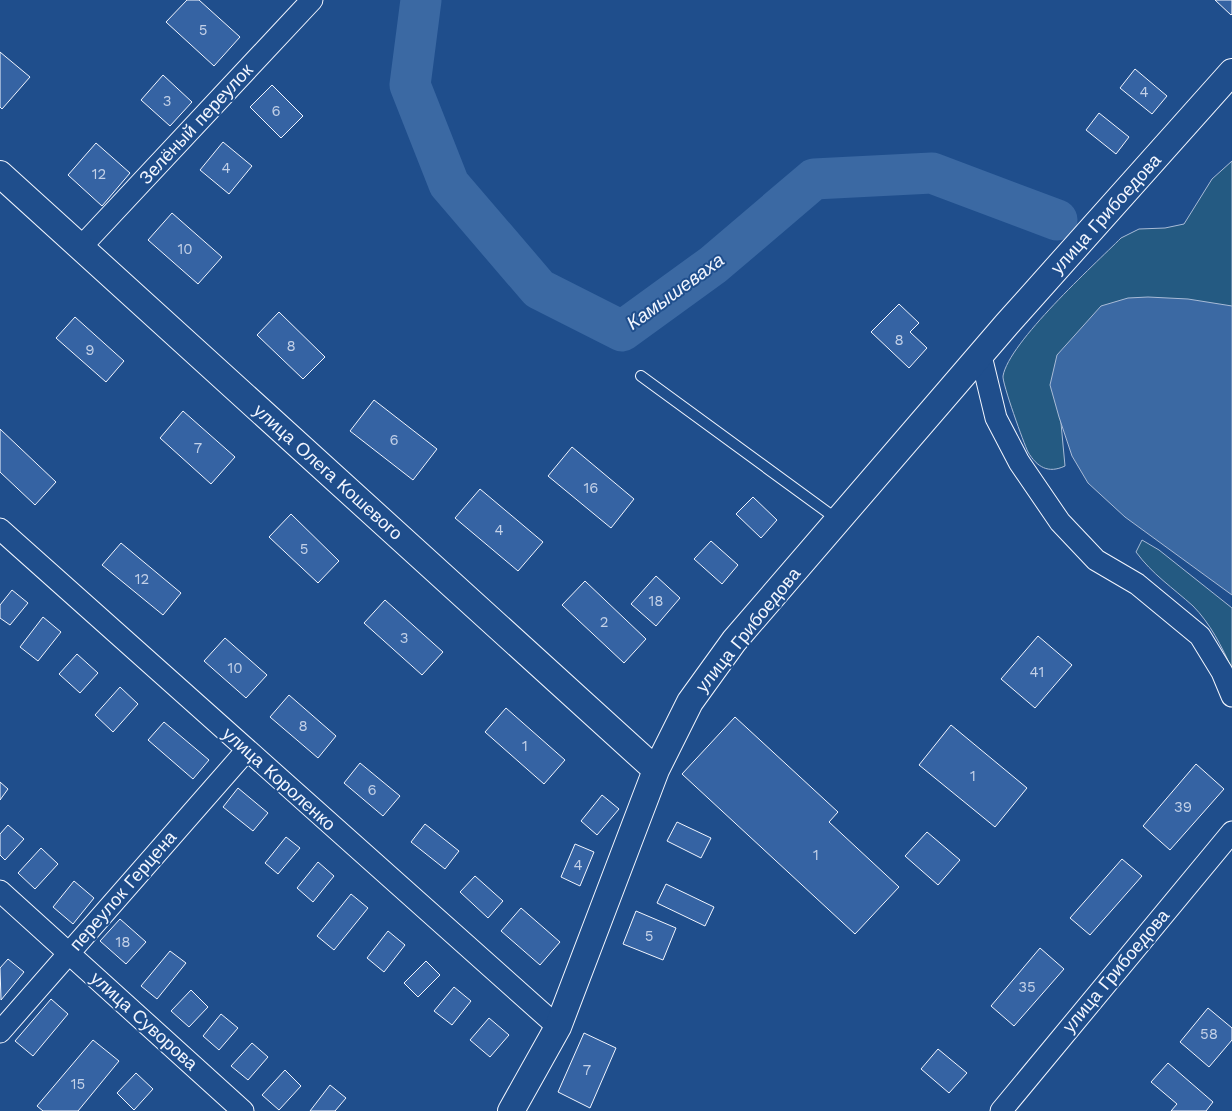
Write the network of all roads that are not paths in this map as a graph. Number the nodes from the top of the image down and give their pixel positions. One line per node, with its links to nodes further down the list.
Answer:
1 (312, 0): 4 (street, Зелёный переулок)
2 (1232, 72): 5 (street, улица Грибоедова)
3 (0, 174): 4 (street, улица Олега Кошевого)
4 (80, 248): 11 (street, улица Олега Кошевого)
5 (981, 356): 7 (street, улица Грибоедова); 9 (street)
6 (641, 376): 7 (lane)
7 (839, 520): 11 (street, улица Грибоедова)
8 (0, 530): 10 (street, улица Короленко)
9 (1232, 696)
10 (246, 750): 14 (street, переулок Герцена); 15 (street, улица Короленко)
11 (656, 770): 15 (street, улица Грибоедова)
12 (1232, 832): 19 (street, улица Грибоедова)
13 (0, 891): 14 (street, улица Суворова)
14 (69, 953): 16 (street, переулок Герцена); 17 (street, улица Суворова)
15 (558, 1027): 18 (street, улица Грибоедова)
16 (0, 1032)
17 (243, 1111)
18 (511, 1111)
19 (1001, 1111)

